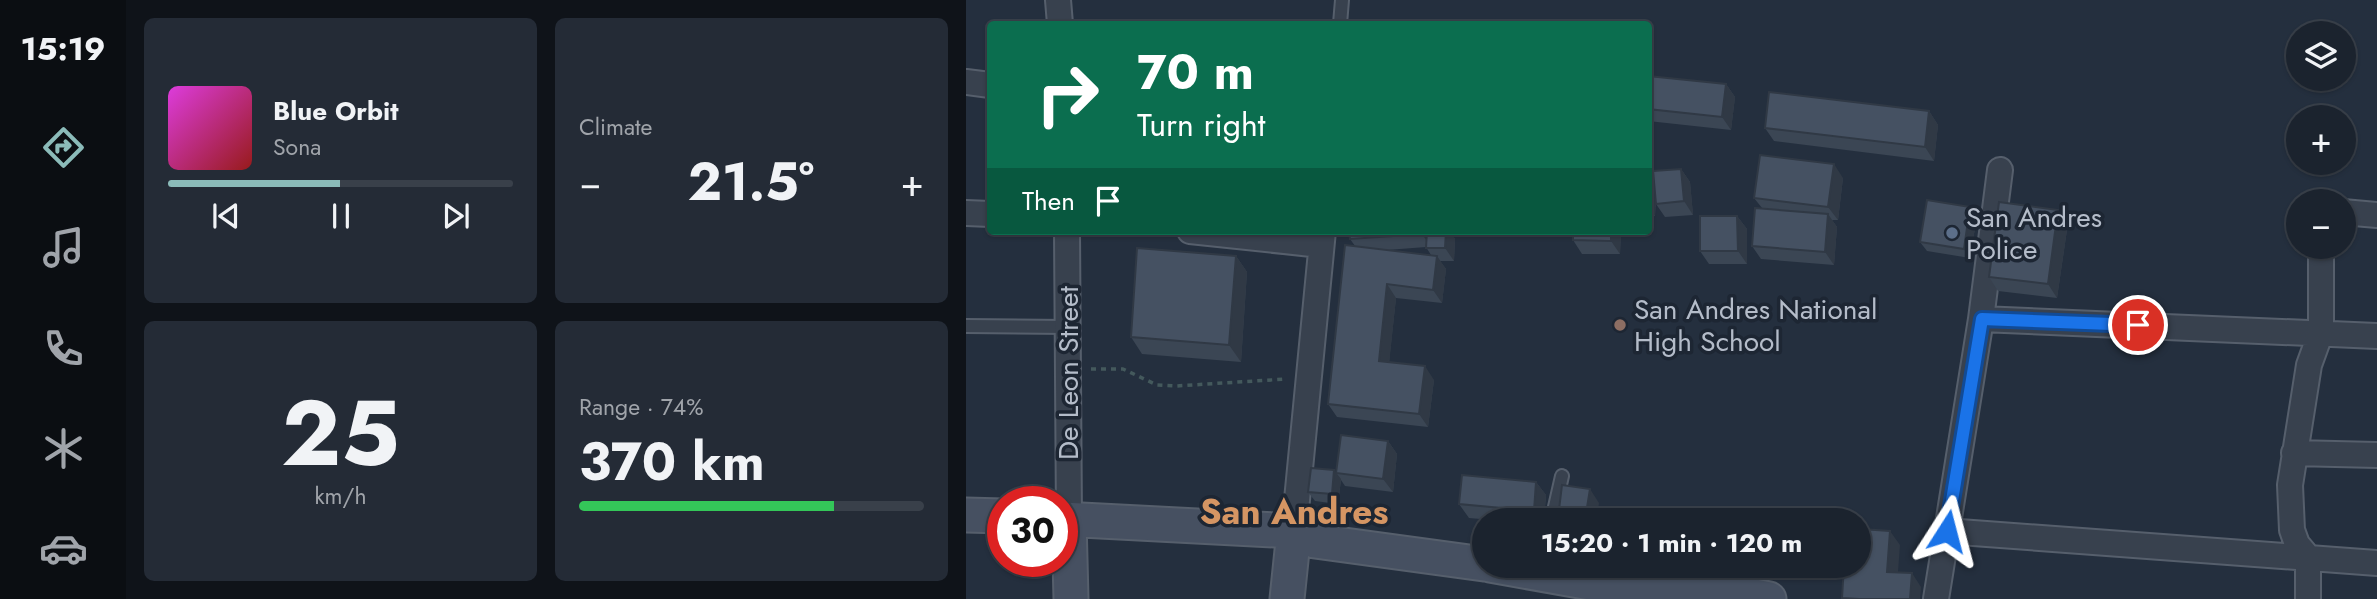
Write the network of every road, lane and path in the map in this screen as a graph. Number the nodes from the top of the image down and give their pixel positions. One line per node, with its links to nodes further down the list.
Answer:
1 (1058, 0): 3 (street)
2 (1342, 0): 4 (lane)
3 (1060, 21)
4 (1340, 21)
5 (966, 82): 6 (street)
6 (987, 85)
7 (2000, 170): 16 (street)
8 (966, 213): 10 (street)
9 (2356, 213): 11 (street)
10 (987, 214)
11 (2377, 215)
12 (1067, 235): 18 (street, De Leon Street)
13 (1265, 235): 14 (street)
14 (1322, 238): 22 (street)
15 (2321, 259): 19 (street)
16 (1982, 319): 19 (street); 32 (street)
17 (966, 326): 18 (lane)
18 (1067, 327): 21 (street, De Leon Street)
19 (2321, 332): 20 (street); 23 (street)
20 (2377, 336)
21 (1068, 370): 22 (path); 26 (street, De Leon Street)
22 (1308, 377): 31 (street)
23 (2294, 453): 24 (street); 34 (street)
24 (2377, 455)
25 (1562, 476): 27 (lane)
26 (1066, 486)
27 (1555, 508)
28 (966, 515): 29 (main road)
29 (987, 516)
30 (1078, 520): 31 (main road)
31 (1294, 531): 33 (main road); 35 (main road); 41 (main road)
32 (1947, 531): 34 (street); 44 (street)
33 (1472, 542)
34 (2308, 557): 36 (street); 45 (street)
35 (1472, 562)
36 (2377, 563)
37 (1069, 577): 40 (main road, De Leon Street)
38 (1582, 578): 42 (main road)
39 (1664, 578): 43 (main road)
40 (1071, 599)
41 (1287, 599)
42 (1680, 599)
43 (1769, 599)
44 (1936, 599)
45 (2308, 599)

